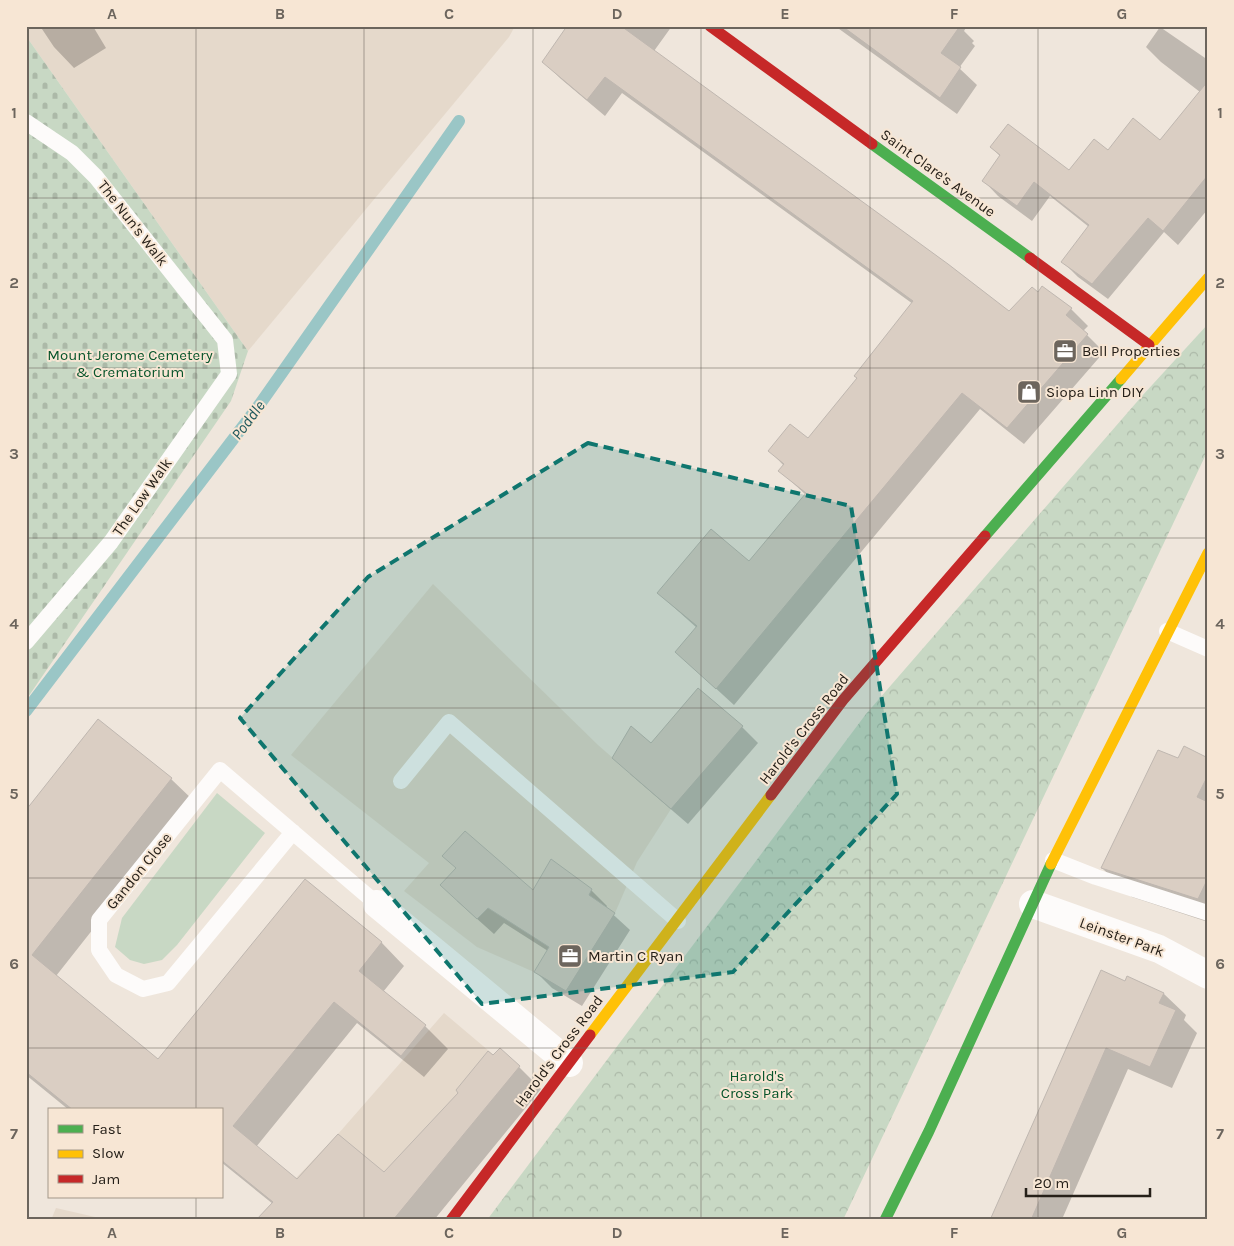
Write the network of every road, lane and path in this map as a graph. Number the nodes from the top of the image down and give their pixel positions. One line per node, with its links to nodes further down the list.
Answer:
1 (710, 26): 5 (main road, Saint Clare's Avenue)
2 (26, 122): 4 (lane, The Nun's Walk)
3 (1208, 278): 5 (main road, Harold's Cross Road)
4 (225, 340): 8 (lane, The Low Walk)
5 (1149, 345): 16 (main road, Harold's Cross Road)
6 (1208, 553): 7 (main road)
7 (1167, 631): 9 (lane); 12 (main road)
8 (26, 642)
9 (1208, 649)
10 (401, 782): 16 (lane)
11 (293, 832): 11 (lane, Gandon Close); 13 (lane, Gandon Close)
12 (1053, 860): 14 (main road); 15 (lane)
13 (377, 904): 18 (street, Gandon Close)
14 (1033, 904): 17 (street, Leinster Park); 20 (main road)
15 (1208, 913)
16 (678, 921): 18 (main road, Harold's Cross Road)
17 (1208, 975)
18 (569, 1063): 19 (main road, Harold's Cross Road)
19 (451, 1220)
20 (886, 1220)

